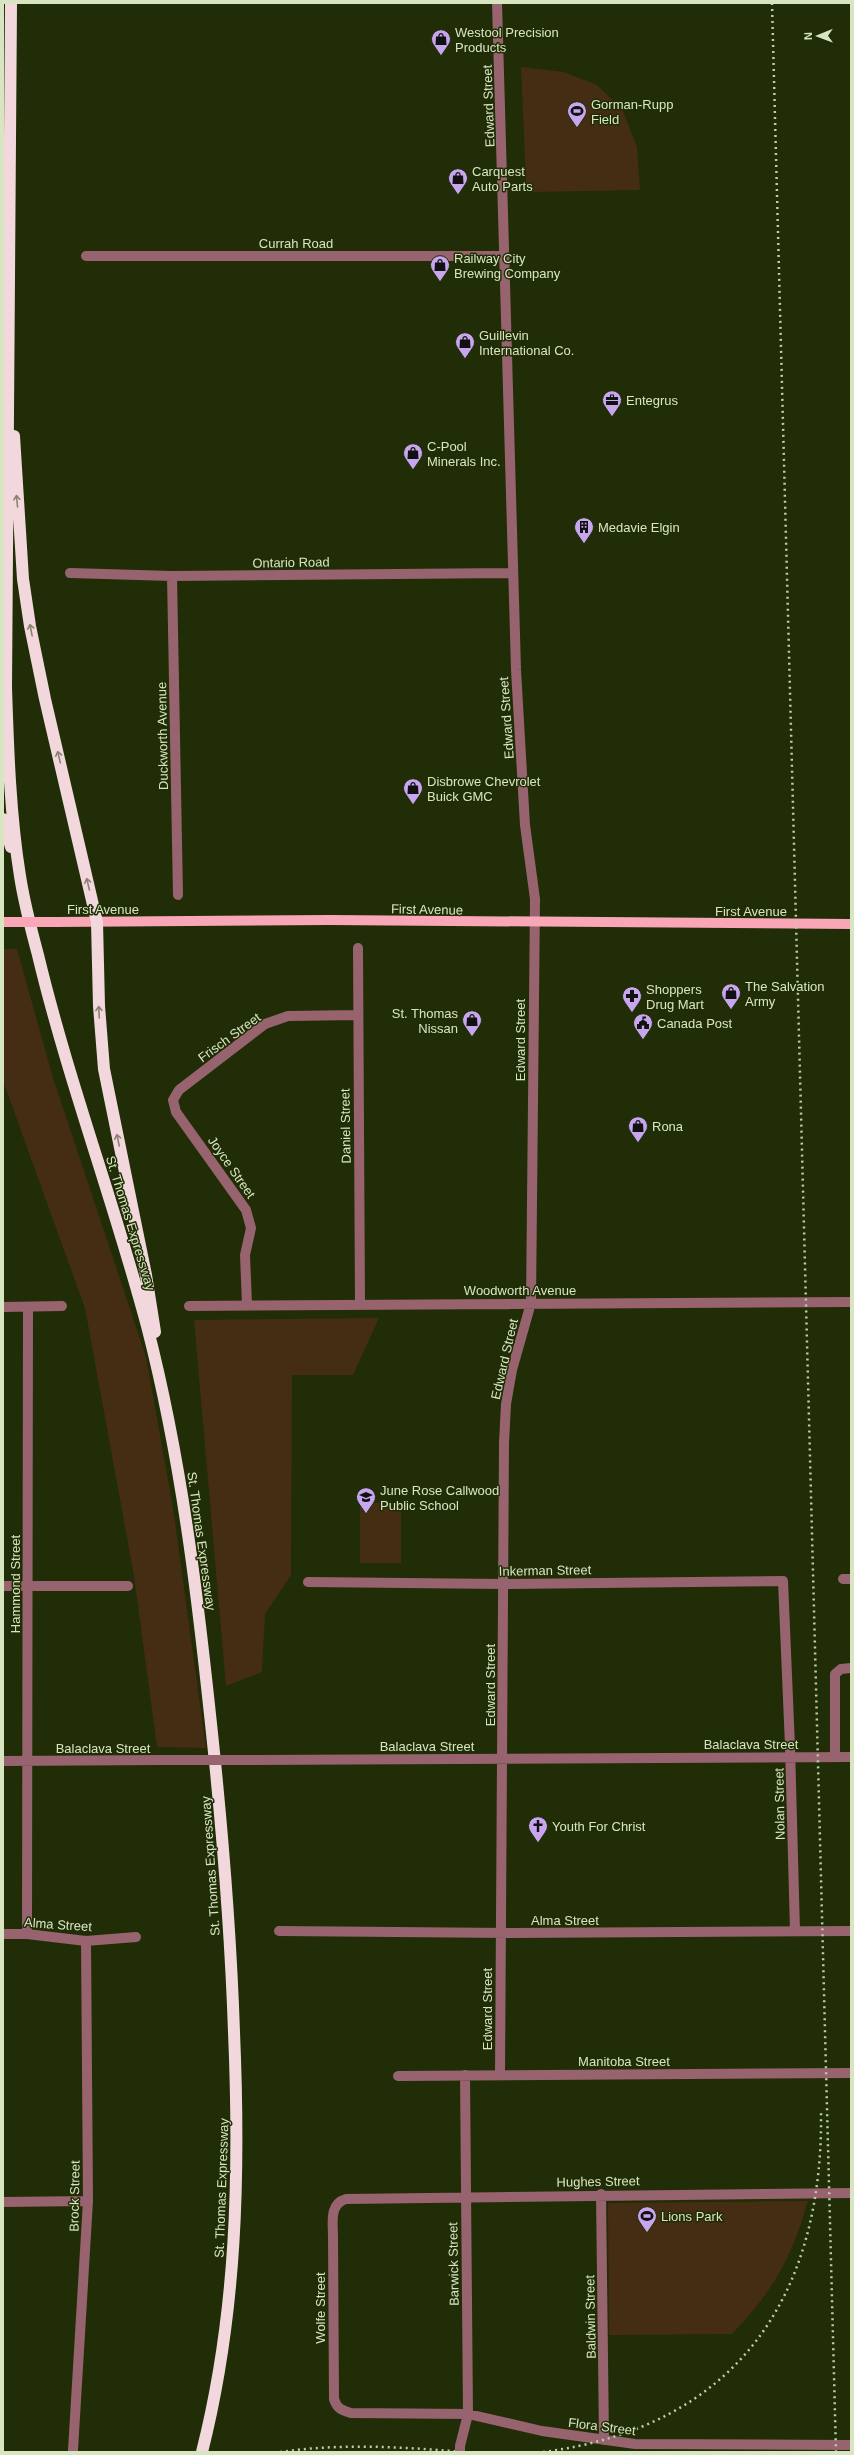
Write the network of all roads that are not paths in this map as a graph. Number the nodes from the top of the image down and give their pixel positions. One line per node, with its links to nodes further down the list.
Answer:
1 (10, 3): 3 (highway, St. Thomas Expressway)
2 (497, 3): 5 (street, Edward Street)
3 (8, 245): 6 (highway, St. Thomas Expressway); 15 (highway, one-way to 3)
4 (86, 256): 5 (street, Currah Road)
5 (505, 256): 9 (street, Edward Street)
6 (6, 500): 7 (highway); 12 (highway, St. Thomas Expressway)
7 (3, 518)
8 (70, 573): 10 (street, Ontario Road)
9 (513, 573): 10 (street, Ontario Road); 16 (street, Edward Street)
10 (172, 576): 13 (street, Duckworth Avenue)
11 (3, 819): 12 (highway)
12 (19, 874): 29 (highway, St. Thomas Expressway)
13 (178, 895)
14 (3, 922): 15 (main road, First Avenue, bridge)
15 (97, 922): 16 (main road, First Avenue); 29 (highway, one-way to 15)
16 (534, 923): 17 (main road, First Avenue); 22 (street, Edward Street)
17 (851, 924)
18 (358, 948): 19 (street, Daniel Street)
19 (357, 1015): 20 (street, Frisch Street); 24 (street, Daniel Street)
20 (173, 1100): 23 (street, Joyce Street)
21 (851, 1302): 22 (street, Woodworth Avenue)
22 (531, 1303): 24 (street, Woodworth Avenue); 32 (street, Edward Street)
23 (247, 1304): 24 (street, Woodworth Avenue); 26 (street, Woodworth Avenue)
24 (360, 1304)
25 (62, 1306): 28 (street)
26 (188, 1306)
27 (3, 1307): 28 (street)
28 (28, 1307): 34 (street, Hammond Street)
29 (170, 1426): 67 (highway, St. Thomas Expressway)
30 (783, 1581): 32 (street, Inkerman Street); 37 (street, Nolan Street)
31 (308, 1582): 32 (street, Inkerman Street)
32 (503, 1584): 40 (street, Edward Street)
33 (3, 1586): 34 (street)
34 (28, 1586): 35 (street); 42 (street, Hammond Street)
35 (128, 1586)
36 (851, 1668): 38 (street)
37 (791, 1757): 38 (street, Balaclava Street); 40 (street, Balaclava Street); 45 (street, Nolan Street)
38 (835, 1757): 39 (street, Balaclava Street)
39 (851, 1757)
40 (503, 1759): 42 (street, Balaclava Street, bridge); 46 (street, Edward Street)
41 (3, 1761): 42 (street, Balaclava Street)
42 (26, 1761): 48 (street, Hammond Street)
43 (279, 1931): 46 (street, Alma Street)
44 (851, 1931): 45 (street, Alma Street)
45 (795, 1932): 46 (street, Alma Street)
46 (501, 1933): 53 (street, Edward Street)
47 (3, 1934): 48 (street, Alma Street)
48 (26, 1934): 50 (street, Alma Street)
49 (136, 1937): 50 (street, Alma Street)
50 (86, 1941): 59 (street, Brock Street)
51 (851, 2073): 53 (street, Manitoba Street)
52 (465, 2075): 53 (street, Manitoba Street); 54 (street, Manitoba Street); 57 (street, Barwick Street)
53 (500, 2075)
54 (398, 2076)
55 (851, 2193): 56 (street, Hughes Street)
56 (601, 2194): 57 (street, Hughes Street); 63 (street, Baldwin Street)
57 (465, 2196): 58 (street, Hughes Street); 62 (street, Barwick Street)
58 (346, 2199): 61 (street, Wolfe Street)
59 (88, 2201): 60 (street); 66 (street, Brock Street)
60 (3, 2202)
61 (351, 2413): 62 (street, Flora Street)
62 (468, 2414): 63 (street, Flora Street); 65 (street, Barwick Street)
63 (604, 2440): 64 (street, Flora Street)
64 (851, 2445)
65 (460, 2449)
66 (73, 2450)
67 (202, 2452)

